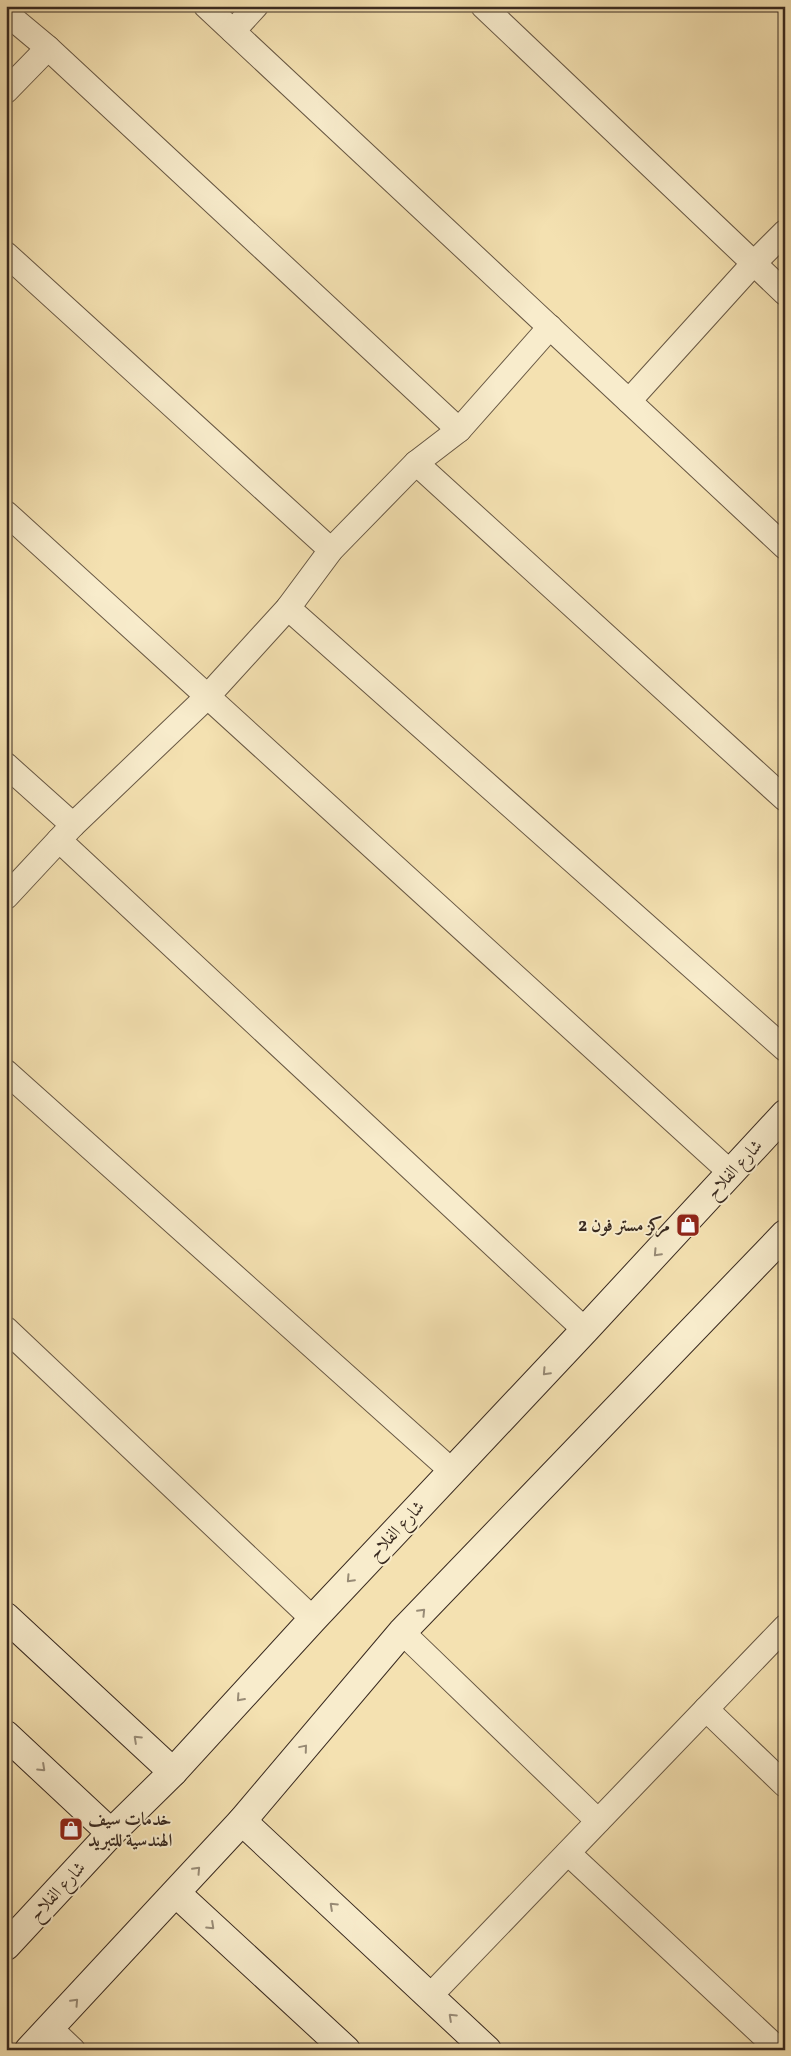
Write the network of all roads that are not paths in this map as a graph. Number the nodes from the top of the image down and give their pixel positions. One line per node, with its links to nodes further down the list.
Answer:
1 (206, 6): 5 (street)
2 (256, 6): 5 (street)
3 (483, 6): 10 (street)
4 (6, 12): 6 (street)
5 (233, 31): 12 (street)
6 (48, 48): 7 (street); 14 (street)
7 (6, 91)
8 (785, 232): 10 (street)
9 (6, 254): 18 (street)
10 (753, 264): 11 (street); 13 (street)
11 (785, 293)
12 (550, 327): 13 (street); 14 (street)
13 (629, 401): 17 (street)
14 (459, 430): 15 (street)
15 (416, 463): 18 (street); 22 (street)
16 (6, 513): 20 (street)
17 (785, 547)
18 (331, 550): 19 (street)
19 (288, 608): 20 (street); 25 (street)
20 (207, 697): 23 (street); 28 (street)
21 (6, 765): 23 (street)
22 (785, 799)
23 (66, 833): 24 (street); 31 (street)
24 (6, 897)
25 (785, 1050)
26 (6, 1072): 32 (street)
27 (785, 1114): 28 (main road, شارع الفلاح)
28 (731, 1173): 31 (main road, شارع الفلاح, one-way to 31)
29 (785, 1234): 36 (main road, one-way to 29)
30 (6, 1329): 34 (street)
31 (585, 1330): 32 (main road, شارع الفلاح, one-way to 32)
32 (452, 1471): 34 (main road, شارع الفلاح, one-way to 34)
33 (6, 1617): 39 (main road, one-way to 33)
34 (313, 1619): 39 (main road, شارع الفلاح, one-way to 39)
35 (785, 1627): 37 (street)
36 (402, 1632): 41 (main road, one-way to 36); 42 (street)
37 (706, 1709): 40 (street); 42 (street)
38 (6, 1734): 43 (main road, one-way to 43)
39 (173, 1772): 43 (main road, شارع الفلاح)
40 (785, 1785)
41 (242, 1821): 45 (main road, one-way to 41); 47 (main road, one-way to 41)
42 (598, 1821): 44 (street)
43 (112, 1833): 46 (main road, شارع الفلاح)
44 (568, 1853): 47 (street); 53 (street)
45 (176, 1893): 48 (main road, one-way to 45); 51 (main road, one-way to 51)
46 (6, 1946)
47 (430, 1996): 52 (main road, one-way to 47)
48 (50, 2028): 49 (main road); 50 (street)
49 (29, 2050)
50 (73, 2050)
51 (346, 2050)
52 (487, 2050)
53 (779, 2050)

